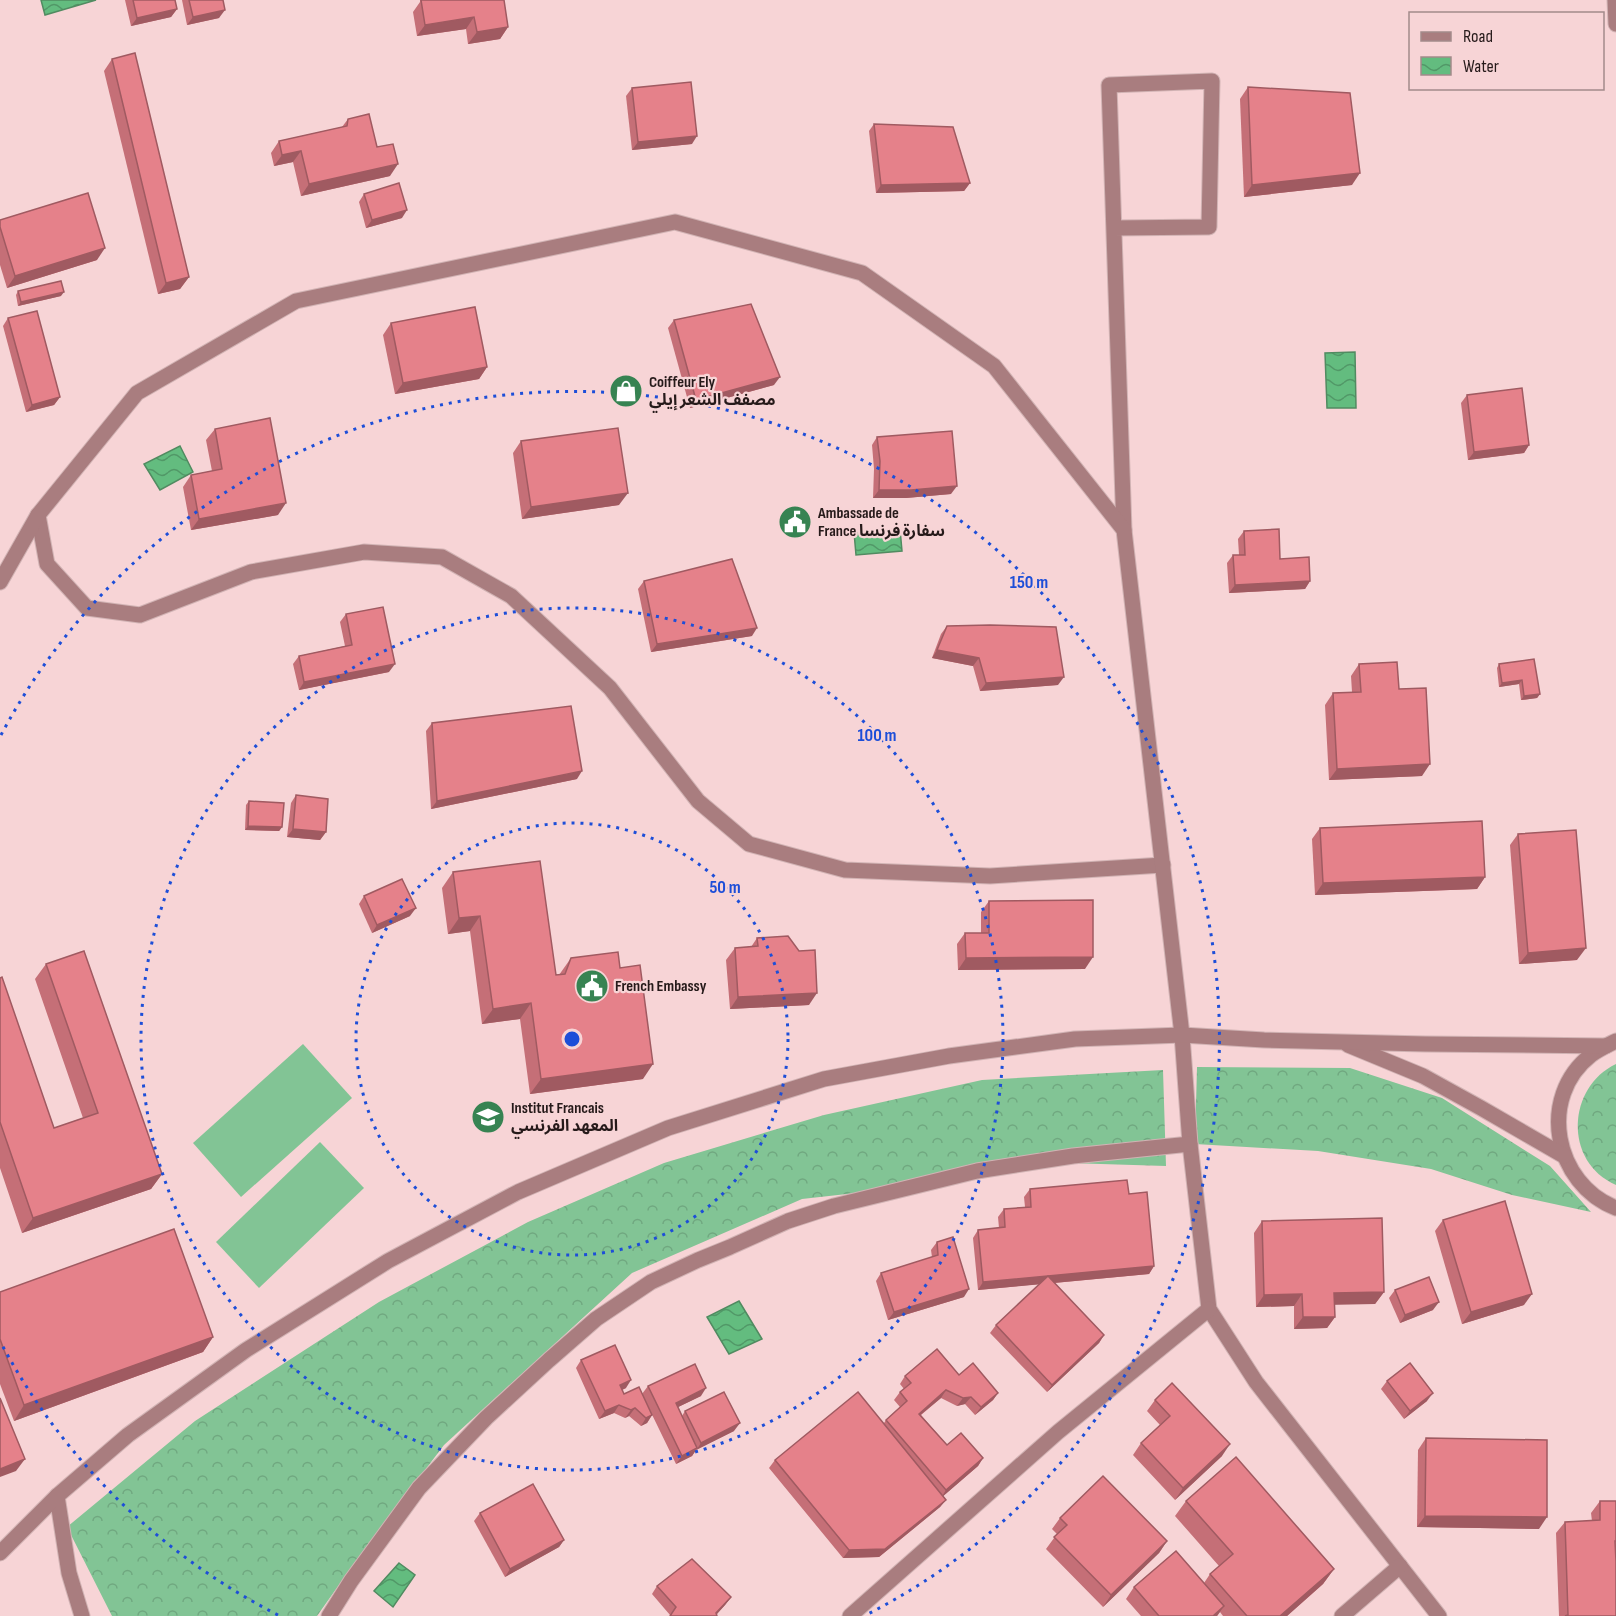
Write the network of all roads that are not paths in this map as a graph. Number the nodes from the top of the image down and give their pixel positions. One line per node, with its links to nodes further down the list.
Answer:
1 (1615, 0): 2 (street)
2 (1616, 24)
3 (1114, 228): 3 (street); 5 (street)
4 (38, 515): 5 (street); 6 (street); 7 (street)
5 (1124, 530): 7 (street)
6 (0, 582)
7 (1163, 865): 8 (street)
8 (1182, 1035): 9 (street); 11 (street); 15 (street)
9 (1339, 1041): 10 (street); 12 (street)
10 (1611, 1044): 12 (street)
11 (1190, 1144): 14 (street); 19 (street)
12 (1564, 1156): 13 (street)
13 (1616, 1208)
14 (1209, 1309): 17 (street); 20 (street)
15 (57, 1496): 16 (street); 18 (street)
16 (0, 1553)
17 (1400, 1566): 21 (street); 22 (street)
18 (82, 1616)
19 (329, 1616)
20 (850, 1616)
21 (1341, 1616)
22 (1439, 1616)

